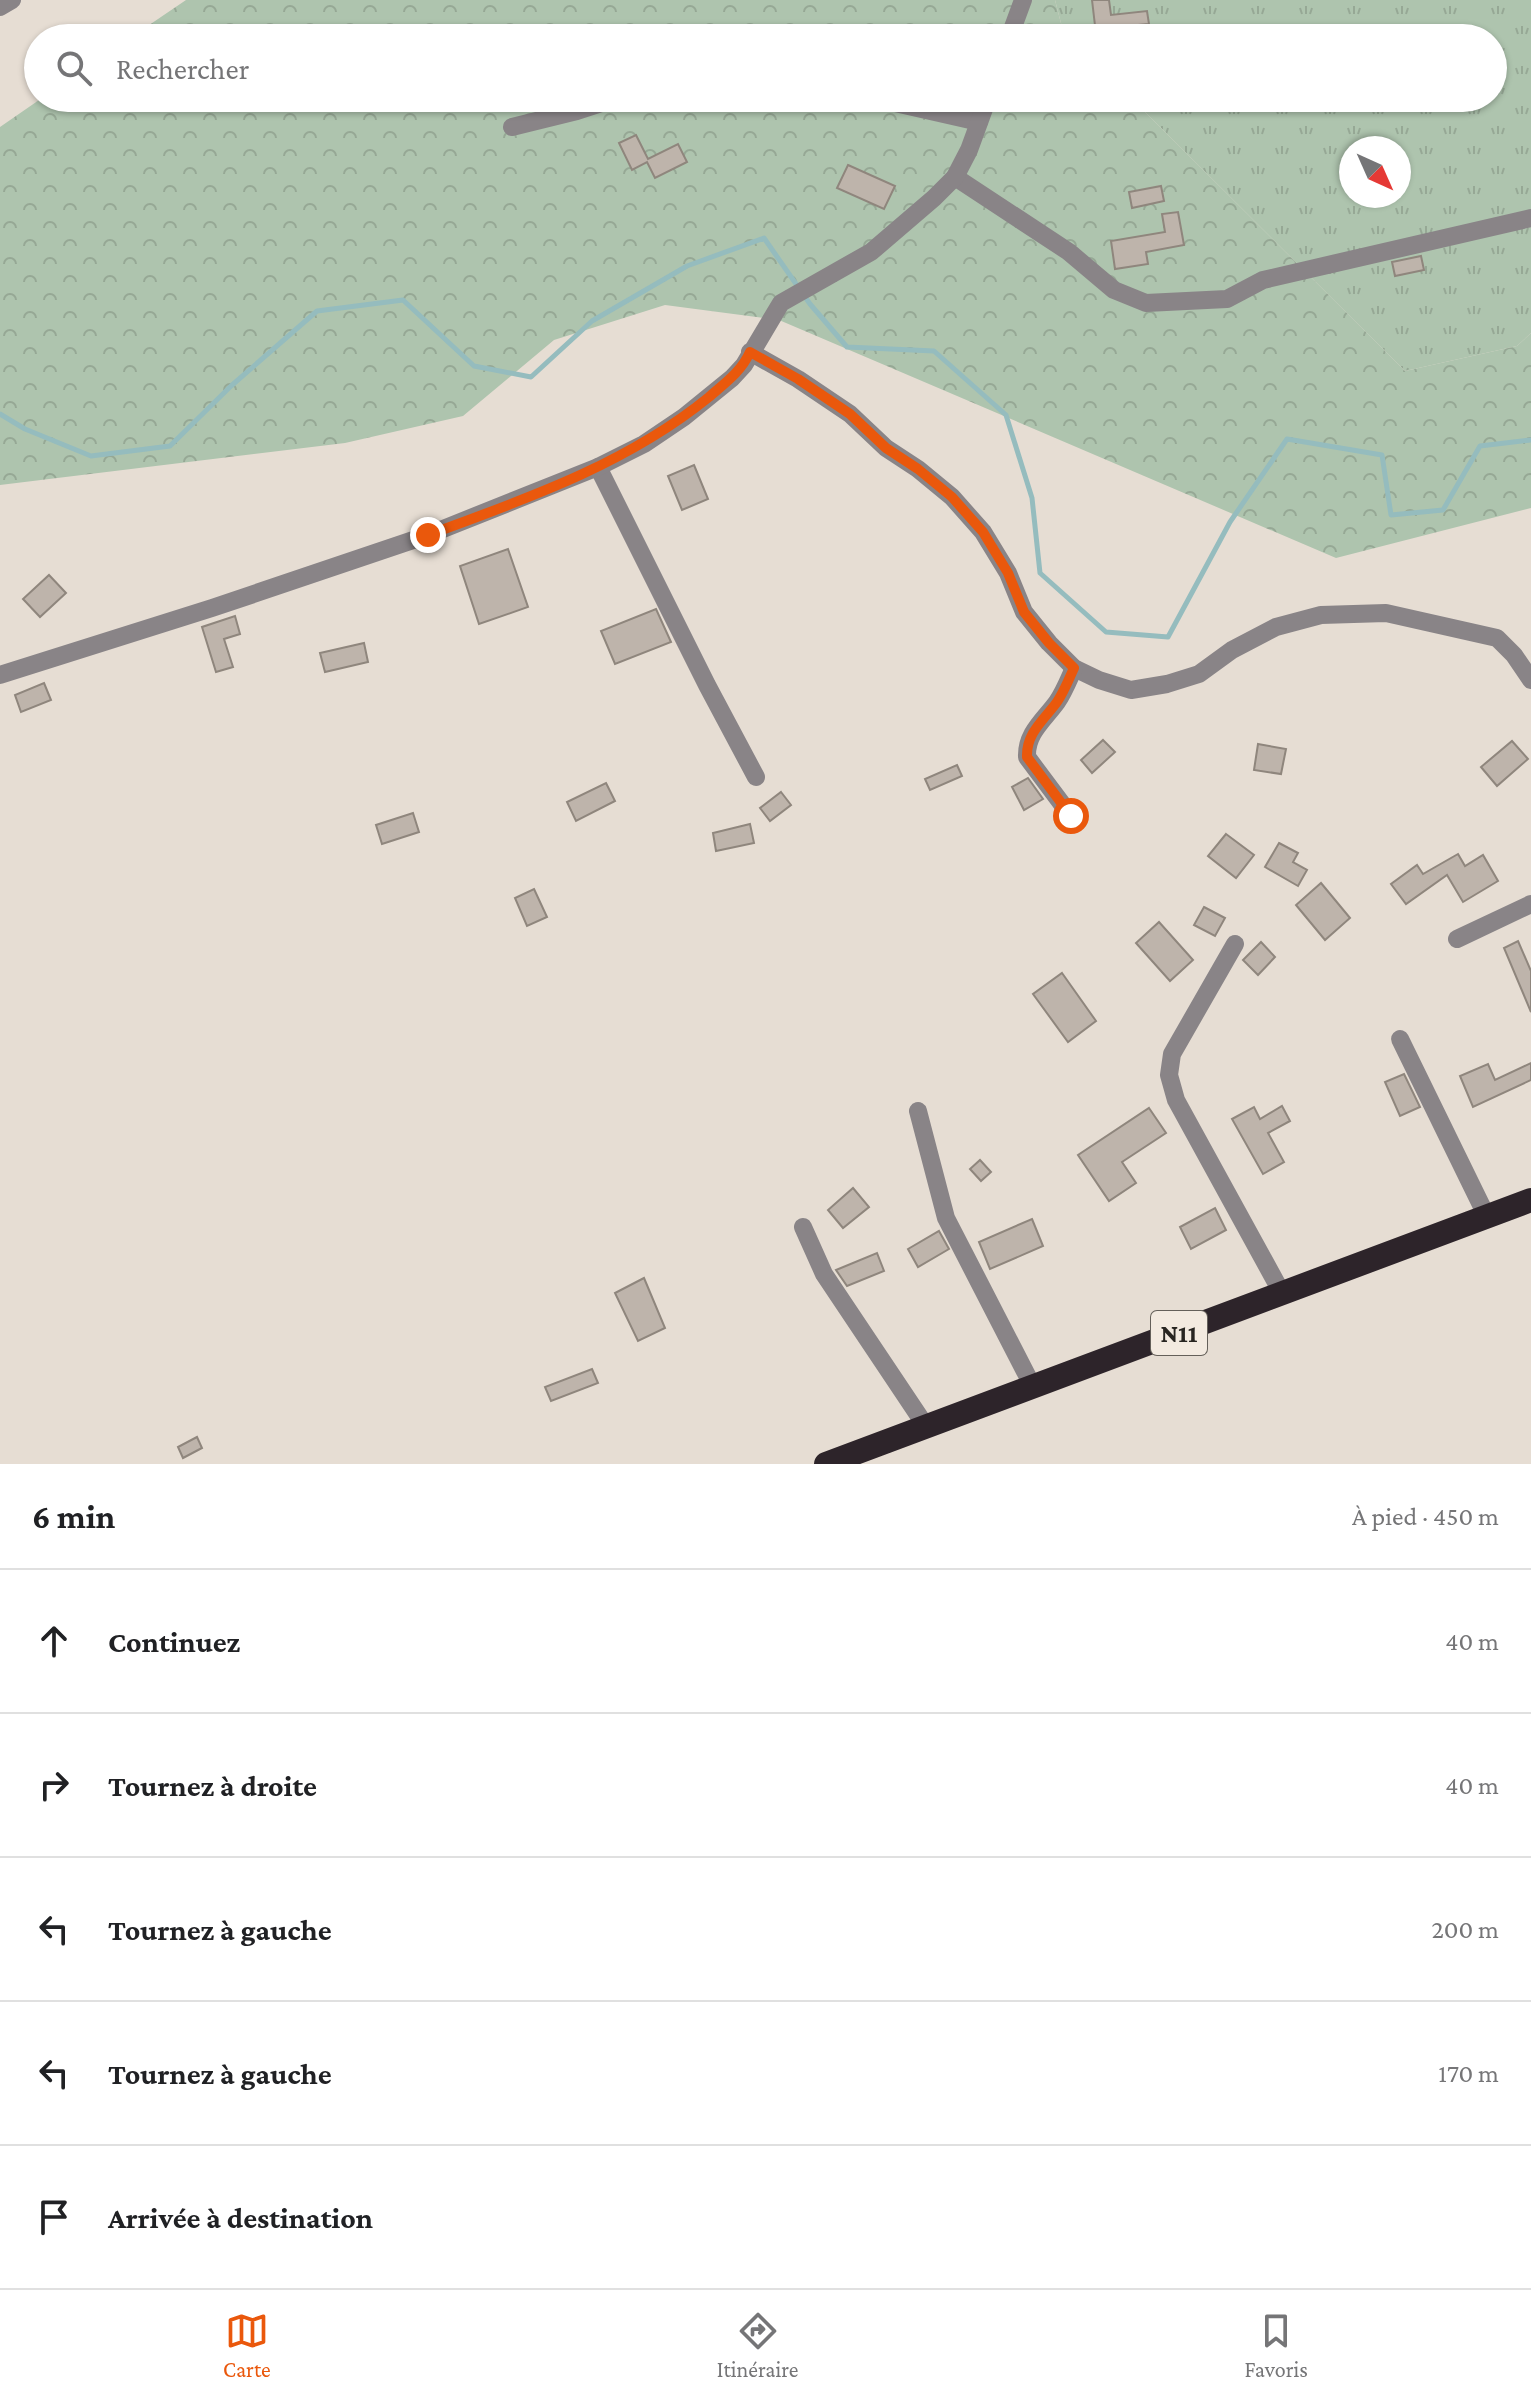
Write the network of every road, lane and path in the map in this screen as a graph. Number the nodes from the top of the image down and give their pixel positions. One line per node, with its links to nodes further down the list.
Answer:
1 (12, 0): 3 (street)
2 (1023, 0): 4 (street)
3 (0, 7)
4 (1014, 24)
5 (573, 112): 9 (street)
6 (935, 112): 8 (street)
7 (983, 112): 8 (street)
8 (979, 122): 10 (street)
9 (512, 127)
10 (955, 177): 11 (street); 12 (street)
11 (1531, 218)
12 (750, 352): 13 (street); 14 (street)
13 (598, 467): 15 (street); 17 (street)
14 (1074, 668): 16 (street); 18 (street)
15 (0, 675)
16 (1531, 680)
17 (756, 777)
18 (1071, 816)
19 (1531, 904): 20 (street)
20 (1457, 939)
21 (1235, 944): 27 (street)
22 (1400, 1039): 25 (street)
23 (918, 1111): 28 (street)
24 (1531, 1200): 25 (highway, N11)
25 (1487, 1217): 27 (highway, N11)
26 (803, 1227): 29 (street)
27 (1283, 1295): 28 (highway, N11)
28 (1032, 1385): 29 (highway, N11)
29 (925, 1425): 30 (highway, N11)
30 (826, 1464)

